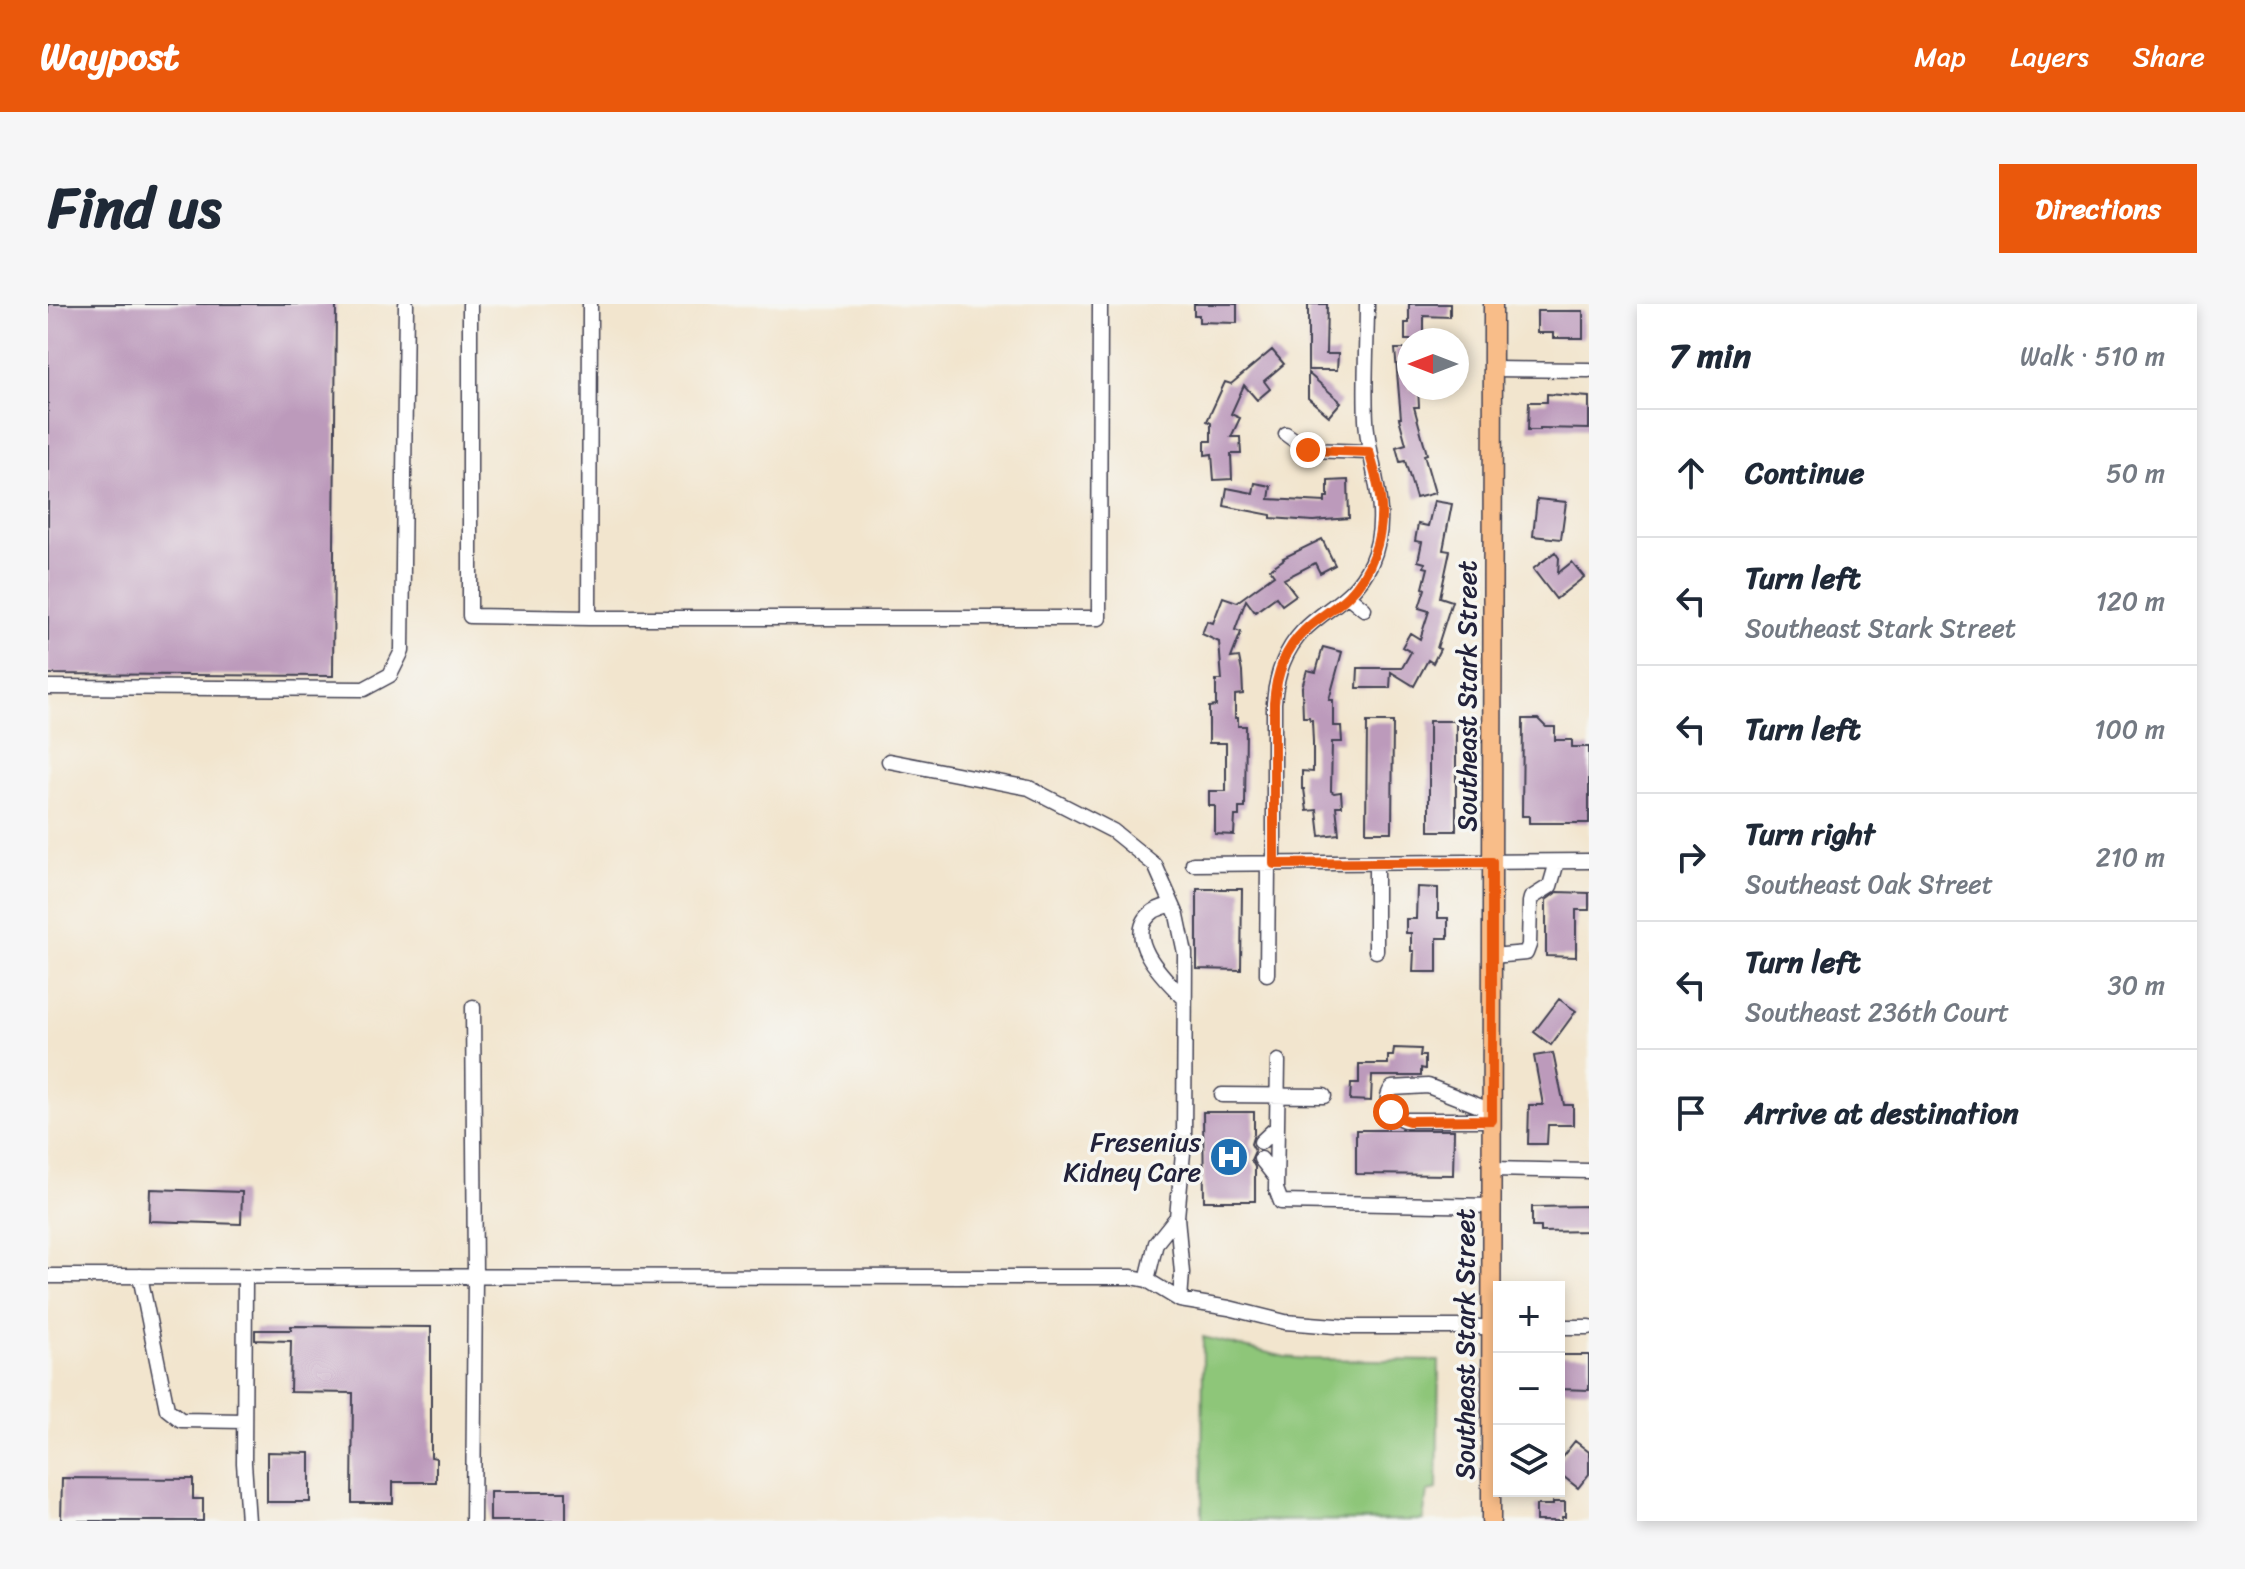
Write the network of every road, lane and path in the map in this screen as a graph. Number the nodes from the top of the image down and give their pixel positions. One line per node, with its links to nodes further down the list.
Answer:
1 (406, 304): 14 (street)
2 (470, 304): 13 (street)
3 (590, 304): 13 (street)
4 (1100, 304): 13 (street)
5 (1367, 304): 10 (street)
6 (1493, 304): 7 (main road, Southeast Stark Street)
7 (1493, 369): 8 (street); 17 (main road, Southeast Stark Street)
8 (1589, 370)
9 (1286, 434): 10 (street)
10 (1369, 452): 11 (street)
11 (1348, 596): 12 (street); 21 (street)
12 (1364, 609)
13 (589, 618)
14 (48, 687)
15 (889, 761): 22 (street)
16 (1589, 861): 18 (street)
17 (1492, 862): 18 (street); 19 (street); 24 (main road, Southeast Stark Street)
18 (1557, 862): 24 (street)
19 (1376, 863): 21 (street); 23 (street)
20 (1193, 864): 21 (street)
21 (1271, 864): 25 (street)
22 (1172, 904): 26 (street); 26 (street)
23 (1376, 951)
24 (1492, 956): 32 (main road, Southeast Stark Street)
25 (1267, 974)
26 (1184, 998): 40 (street)
27 (473, 1007): 41 (street)
28 (1278, 1061): 30 (street)
29 (1222, 1095): 30 (street)
30 (1278, 1096): 31 (street); 33 (street)
31 (1324, 1096)
32 (1492, 1116): 32 (street); 36 (main road, Southeast Stark Street)
33 (1277, 1127): 34 (street); 38 (street)
34 (1261, 1142)
35 (1261, 1159): 38 (street)
36 (1492, 1169): 37 (street); 39 (main road, Southeast Stark Street)
37 (1589, 1171)
38 (1276, 1178): 39 (street)
39 (1492, 1206): 46 (main road, Southeast Stark Street)
40 (1177, 1217): 45 (street); 47 (street)
41 (475, 1275): 44 (street); 45 (street); 54 (street)
42 (48, 1276): 43 (street)
43 (140, 1276): 44 (street); 52 (street)
44 (245, 1276): 52 (street)
45 (1147, 1280): 47 (street)
46 (1494, 1281)
47 (1180, 1300): 48 (street)
48 (1493, 1326)
49 (1565, 1327): 50 (street)
50 (1589, 1327)
51 (1494, 1353): 55 (main road, Southeast Stark Street)
52 (244, 1421): 53 (street)
53 (248, 1521)
54 (473, 1521)
55 (1491, 1521)

